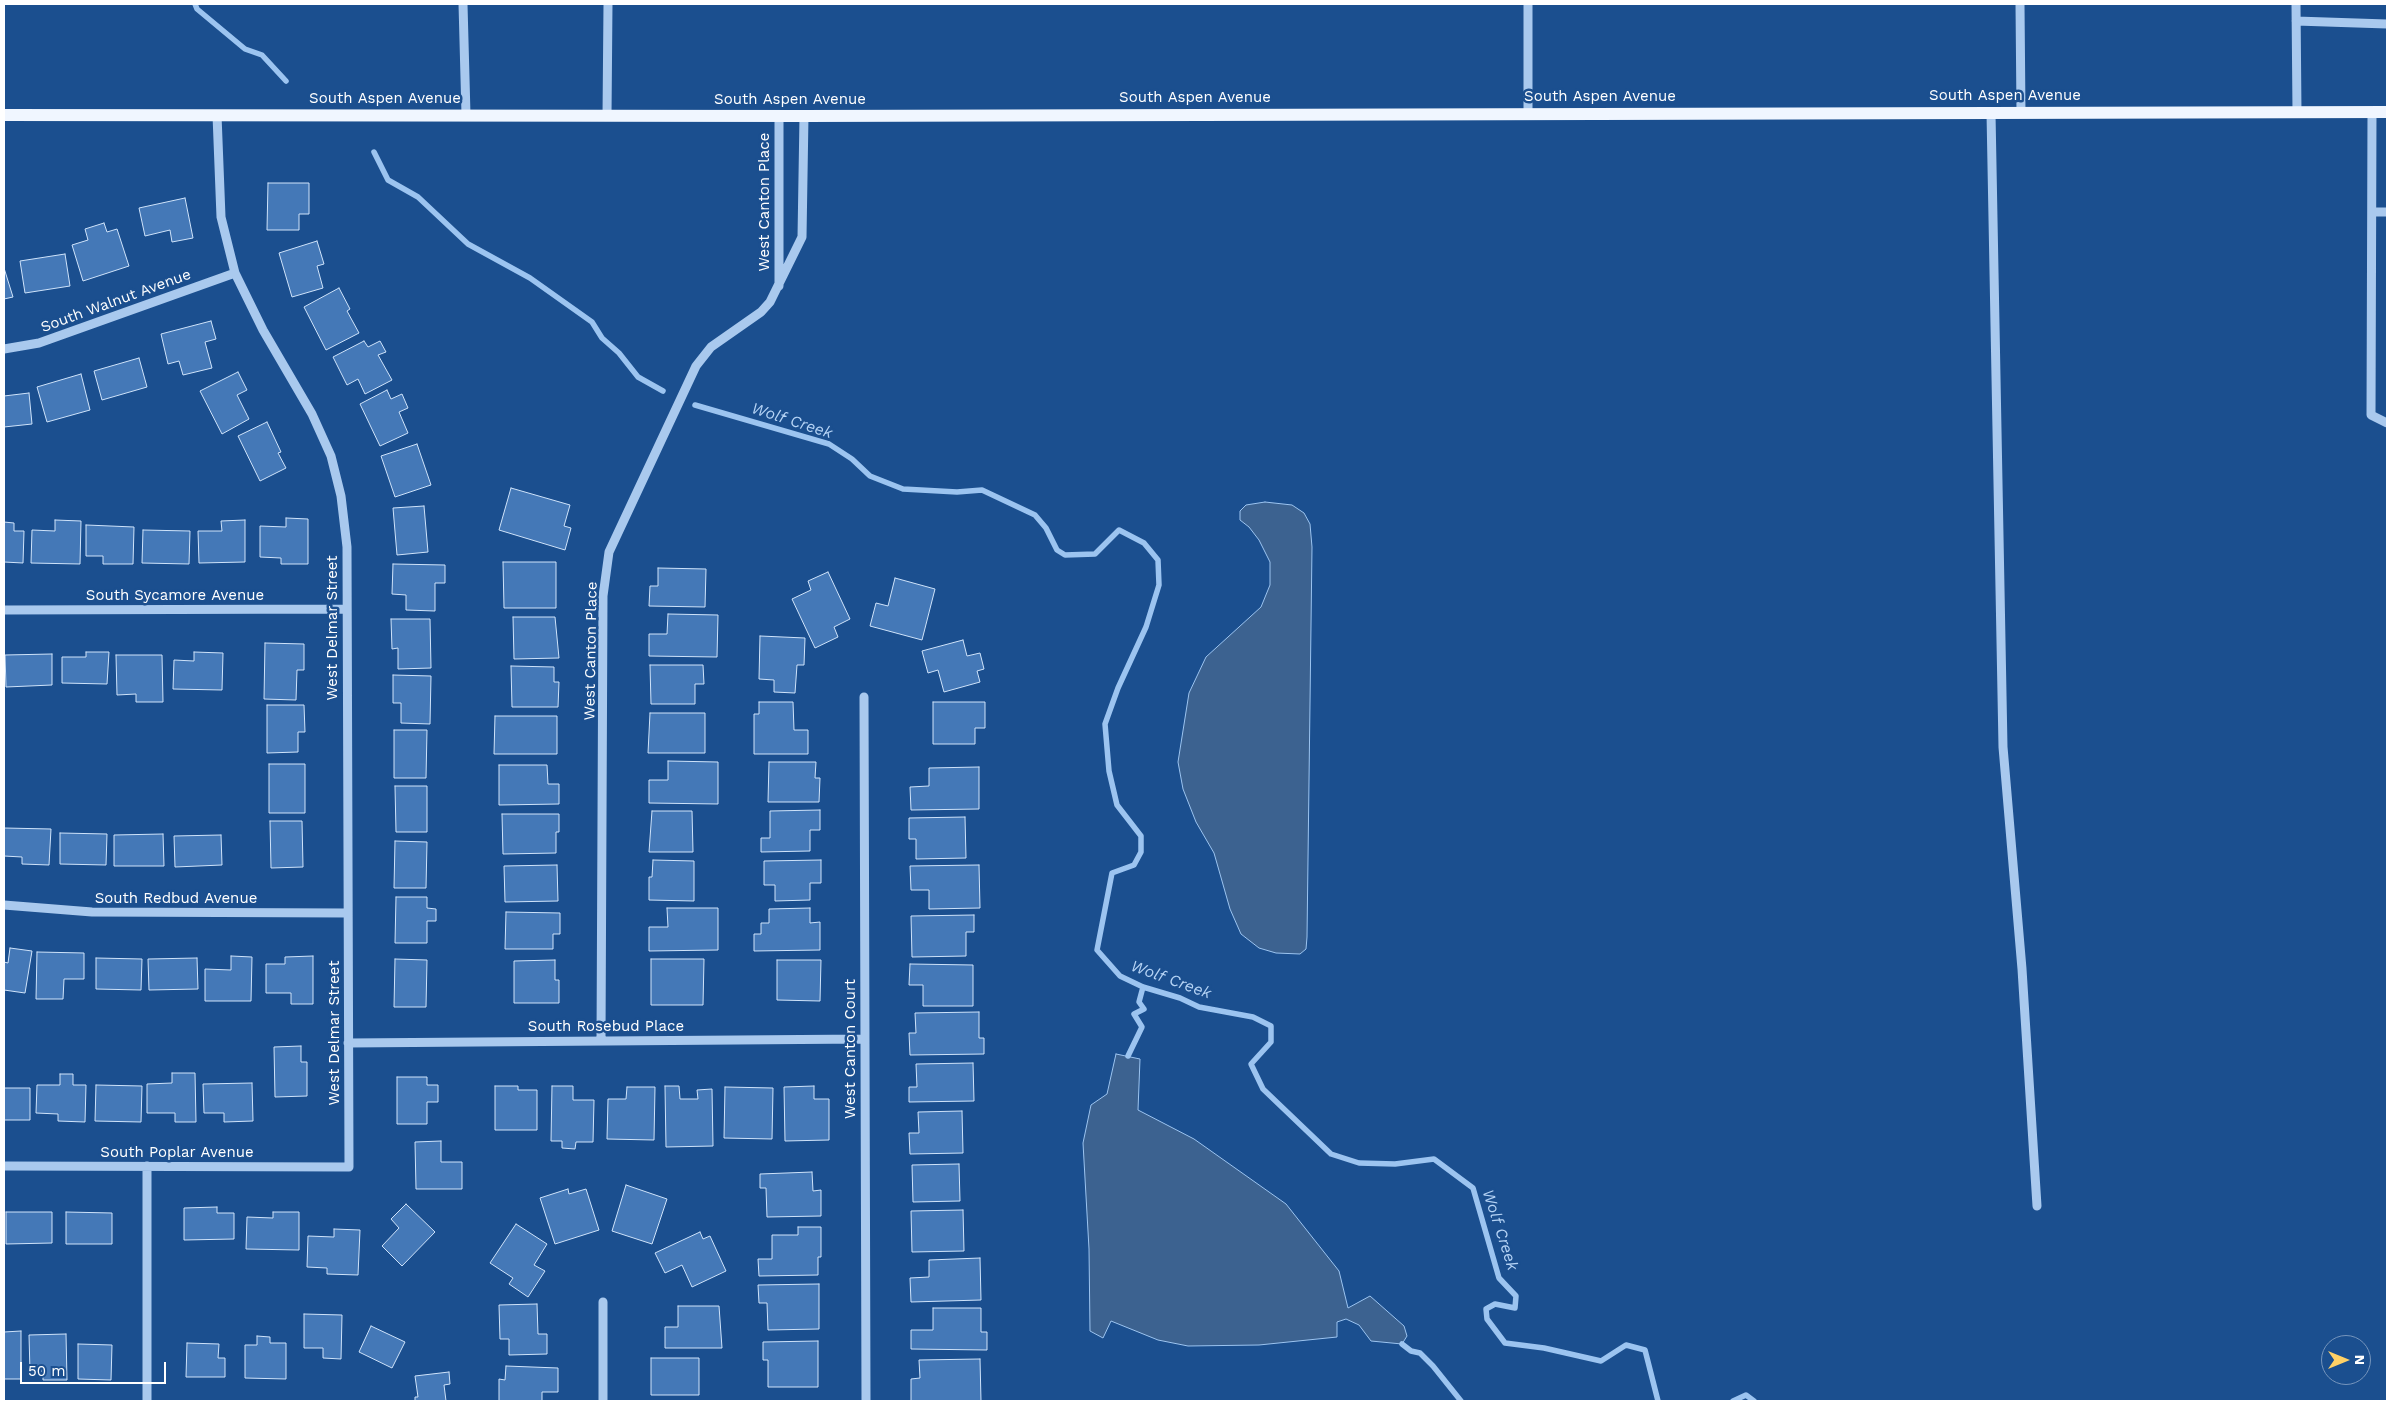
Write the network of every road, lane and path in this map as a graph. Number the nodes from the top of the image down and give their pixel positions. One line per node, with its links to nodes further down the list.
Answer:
1 (463, 4): 16 (street)
2 (608, 4): 17 (street)
3 (1528, 4): 13 (street)
4 (2020, 4): 12 (street)
5 (2296, 4): 6 (street)
6 (2296, 21): 7 (street); 8 (street)
7 (2387, 24)
8 (2298, 112): 9 (main road, South Aspen Avenue); 12 (main road, South Aspen Avenue)
9 (2372, 112): 10 (main road, South Aspen Avenue); 20 (street)
10 (2387, 112)
11 (1991, 113): 12 (main road, South Aspen Avenue); 13 (main road, South Aspen Avenue); 37 (street)
12 (2022, 113)
13 (1528, 114): 19 (main road, South Aspen Avenue)
14 (4, 115): 15 (main road, South Aspen Avenue)
15 (217, 115): 16 (main road, South Aspen Avenue); 22 (street, West Delmar Street)
16 (466, 115): 17 (main road, South Aspen Avenue)
17 (607, 116): 18 (main road, South Aspen Avenue)
18 (779, 116): 19 (main road, South Aspen Avenue); 23 (street, West Canton Place)
19 (804, 116): 23 (street, West Canton Place)
20 (2372, 212): 21 (street); 25 (street)
21 (2387, 212)
22 (235, 273): 24 (street, South Walnut Avenue); 26 (street, West Delmar Street)
23 (779, 288): 32 (street, West Canton Place)
24 (4, 349)
25 (2387, 423)
26 (346, 609): 27 (street, South Sycamore Avenue); 30 (street, West Delmar Street)
27 (4, 610)
28 (864, 697): 31 (street, West Canton Court)
29 (4, 905): 30 (street, South Redbud Avenue)
30 (348, 913): 33 (street, West Delmar Street)
31 (865, 1039): 32 (street, South Rosebud Place); 41 (street, West Canton Court)
32 (602, 1041): 33 (street, South Rosebud Place)
33 (348, 1043): 36 (street, West Delmar Street)
34 (4, 1166): 35 (street, South Poplar Avenue)
35 (147, 1166): 36 (street, South Poplar Avenue); 39 (street)
36 (349, 1167)
37 (2037, 1206)
38 (603, 1302): 40 (street)
39 (147, 1401)
40 (603, 1401)
41 (866, 1401)

